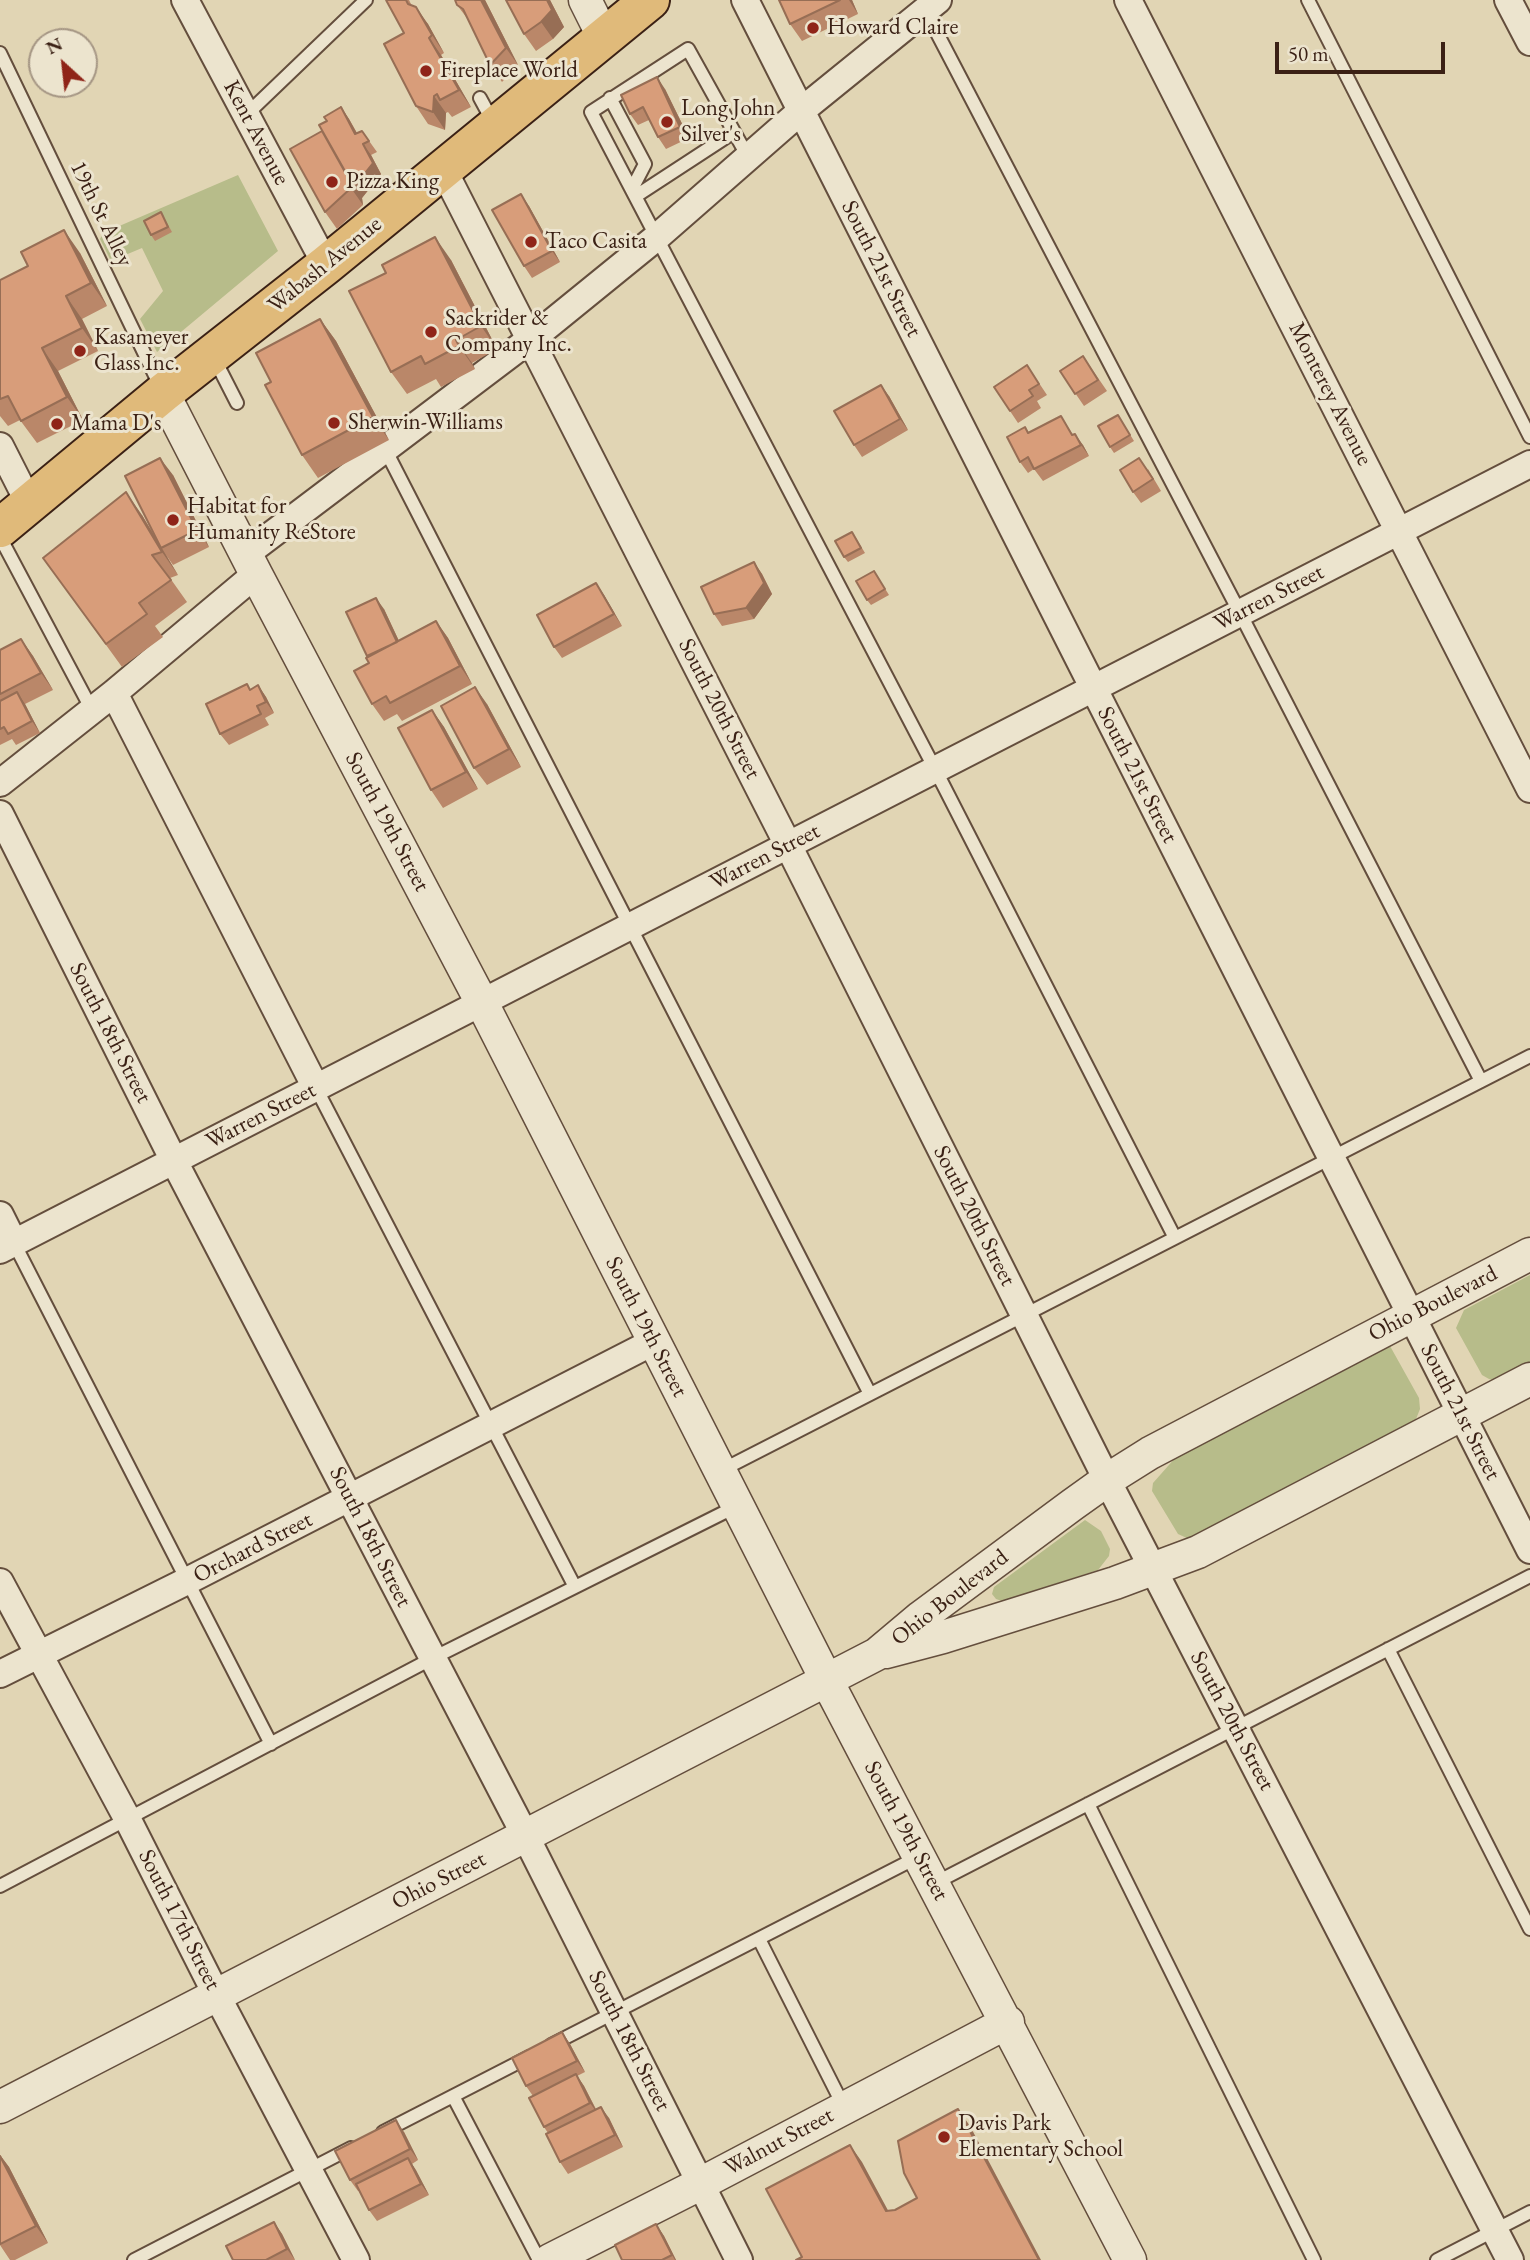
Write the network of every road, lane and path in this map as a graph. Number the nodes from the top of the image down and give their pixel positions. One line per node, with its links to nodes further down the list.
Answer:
1 (185, 0): 15 (street, Kent Avenue)
2 (585, 0): 10 (street)
3 (650, 0): 10 (main road, Wabash Avenue)
4 (745, 0): 14 (street, South 21st Street)
5 (1128, 0): 32 (street, Monterey Avenue)
6 (1308, 0): 26 (lane)
7 (1508, 0): 11 (street)
8 (367, 1): 15 (lane)
9 (932, 5): 14 (street); 35 (lane)
10 (603, 36): 18 (main road, Wabash Avenue)
11 (1530, 42)
12 (0, 54): 24 (lane, 19th St Alley)
13 (610, 98): 16 (lane); 19 (lane); 19 (lane)
14 (801, 111): 17 (street); 36 (street, South 21st Street)
15 (246, 115): 21 (street, Kent Avenue)
16 (734, 132): 17 (lane); 19 (lane)
17 (748, 157): 20 (street)
18 (443, 169): 21 (main road, Wabash Avenue); 22 (street, South 20th Street)
19 (634, 192): 20 (lane)
20 (657, 237): 22 (street); 39 (lane)
21 (326, 265): 23 (main road, Wabash Avenue)
22 (530, 340): 28 (street); 43 (street, South 20th Street)
23 (212, 355): 24 (main road, Wabash Avenue); 25 (lane)
24 (163, 393): 30 (main road, Wabash Avenue); 34 (street, South 19th Street)
25 (237, 402)
26 (1530, 437)
27 (0, 446): 30 (street)
28 (385, 449): 34 (street); 44 (lane)
29 (1530, 464): 32 (street, Warren Street)
30 (30, 505): 31 (main road, Wabash Avenue)
31 (0, 528)
32 (1400, 531): 35 (street, Warren Street); 41 (street, Monterey Avenue)
33 (0, 537): 38 (lane)
34 (251, 564): 37 (street); 45 (street, South 19th Street)
35 (1240, 613): 36 (street, Warren Street); 47 (lane)
36 (1093, 689): 39 (street, Warren Street); 49 (street, South 21st Street)
37 (114, 693): 38 (street); 48 (street)
38 (92, 710): 40 (street)
39 (936, 769): 43 (street, Warren Street); 52 (lane)
40 (0, 782)
41 (1530, 789)
42 (0, 814): 50 (street, South 18th Street)
43 (788, 845): 44 (street, Warren Street); 55 (street, South 20th Street)
44 (629, 927): 45 (street, Warren Street); 59 (lane)
45 (482, 1003): 48 (street, Warren Street); 57 (street, South 19th Street)
46 (1530, 1056): 47 (lane)
47 (1481, 1081): 49 (lane)
48 (316, 1088): 50 (street, Warren Street); 61 (lane)
49 (1331, 1158): 52 (lane); 56 (street, South 21st Street)
50 (174, 1161): 53 (street, Warren Street); 64 (street, South 18th Street)
51 (0, 1216): 53 (street)
52 (1175, 1238): 55 (lane)
53 (7, 1246): 69 (lane)
54 (1530, 1254): 56 (street, Ohio Boulevard)
55 (1024, 1315): 59 (lane); 63 (street, South 20th Street)
56 (1411, 1315): 60 (street, South 21st Street); 63 (street, Ohio Boulevard)
57 (653, 1342): 61 (street, Orchard Street); 62 (street, South 19th Street)
58 (1530, 1379): 60 (street, Ohio Boulevard)
59 (870, 1395): 62 (lane)
60 (1461, 1415): 66 (street, South 21st Street); 67 (street, Ohio Boulevard)
61 (492, 1425): 64 (street, Orchard Street); 71 (lane)
62 (720, 1471): 65 (street, South 19th Street)
63 (1107, 1480): 67 (street, South 20th Street); 74 (street, Ohio Boulevard)
64 (350, 1498): 69 (street, Orchard Street); 75 (street, South 18th Street)
65 (738, 1506): 71 (lane); 77 (street, South 19th Street)
66 (1530, 1550)
67 (1153, 1570): 74 (street, Ohio Boulevard); 78 (street, South 20th Street)
68 (1530, 1576): 72 (lane)
69 (189, 1580): 73 (street, Orchard Street); 79 (lane)
70 (0, 1582): 73 (street, South 17th Street)
71 (575, 1587): 75 (lane)
72 (1388, 1649): 78 (lane); 86 (lane)
73 (38, 1654): 76 (street, Orchard Street); 81 (street, South 17th Street)
74 (877, 1654): 77 (street, Ohio Street)
75 (433, 1658): 79 (lane); 82 (street, South 18th Street)
76 (0, 1674)
77 (827, 1681): 82 (street, Ohio Street); 83 (street, South 19th Street)
78 (1236, 1728): 80 (lane); 97 (street, South 20th Street)
79 (271, 1744): 81 (lane)
80 (1088, 1804): 84 (lane); 105 (lane)
81 (128, 1820): 85 (lane); 88 (street, South 17th Street)
82 (526, 1837): 88 (street, Ohio Street); 89 (street, South 18th Street)
83 (920, 1856): 84 (street, South 19th Street); 87 (lane)
84 (934, 1884): 90 (street, South 19th Street)
85 (0, 1886)
86 (1530, 1929)
87 (759, 1939): 89 (lane); 93 (lane)
88 (216, 1994): 92 (street, Ohio Street); 94 (street, South 17th Street)
89 (614, 2013): 91 (lane); 95 (street, South 18th Street)
90 (1008, 2022): 93 (street, Walnut Street); 104 (street, South 19th Street)
91 (453, 2096): 94 (lane); 101 (lane)
92 (0, 2106)
93 (844, 2108): 95 (street, Walnut Street)
94 (308, 2170): 98 (lane); 100 (street, South 17th Street)
95 (700, 2184): 102 (street, Walnut Street); 103 (street, South 18th Street)
96 (1530, 2212): 97 (lane)
97 (1495, 2230): 106 (lane); 107 (street, South 20th Street)
98 (153, 2255): 99 (lane)
99 (134, 2260)
100 (356, 2260)
101 (539, 2260)
102 (550, 2260)
103 (739, 2260)
104 (1130, 2260)
105 (1314, 2260)
106 (1437, 2260)
107 (1510, 2260)

